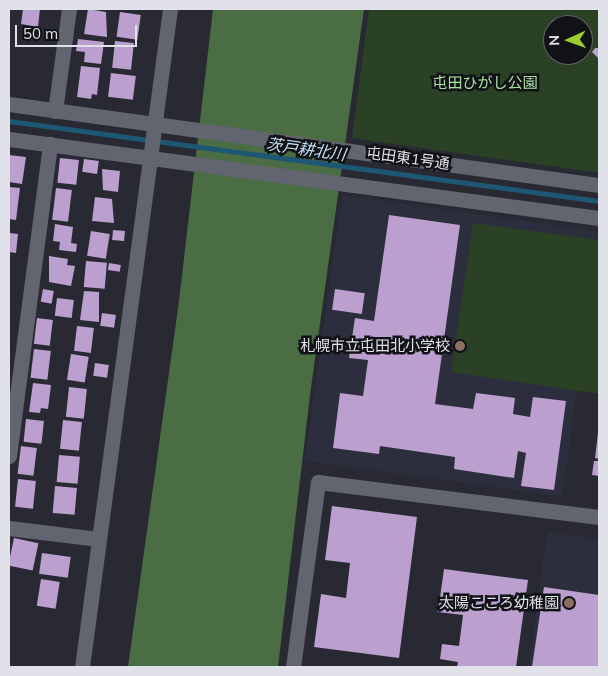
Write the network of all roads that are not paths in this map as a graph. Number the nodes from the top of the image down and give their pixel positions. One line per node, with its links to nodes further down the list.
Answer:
1 (69, 9): 4 (street)
2 (170, 9): 5 (street)
3 (9, 104): 4 (street, 屯田東1号通)
4 (55, 111): 5 (street, 屯田東1号通)
5 (154, 127): 8 (street); 9 (street, 屯田東1号通)
6 (9, 139): 7 (street)
7 (50, 144): 8 (street); 11 (street)
8 (150, 153): 10 (street); 15 (street)
9 (599, 185)
10 (599, 218)
11 (16, 346): 12 (street)
12 (9, 456)
13 (599, 517): 17 (street)
14 (9, 528): 15 (street)
15 (98, 539): 16 (street)
16 (82, 667)
17 (294, 667)

